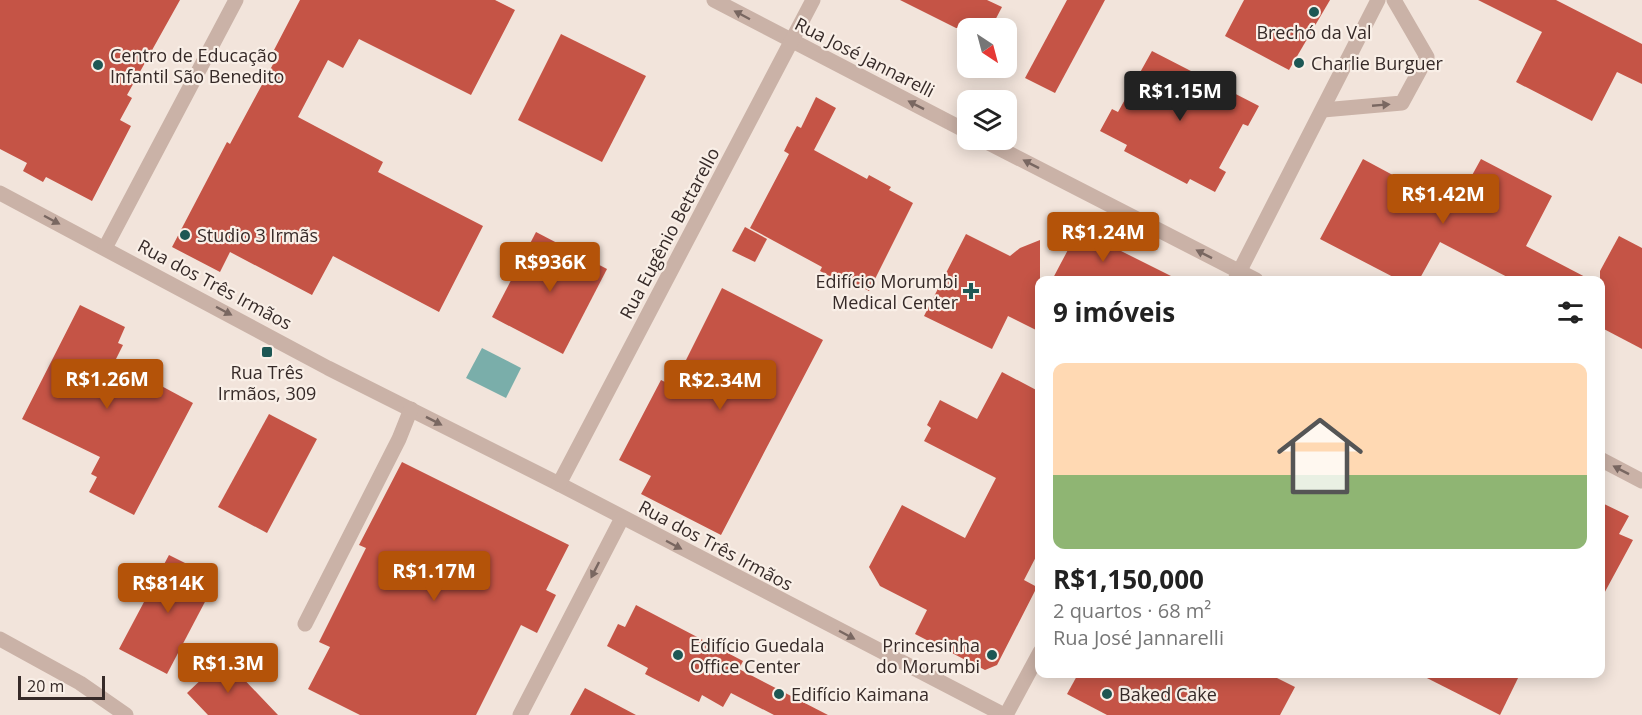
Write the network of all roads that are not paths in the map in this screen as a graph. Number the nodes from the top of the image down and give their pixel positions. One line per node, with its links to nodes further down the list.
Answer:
1 (236, 0): 11 (street)
2 (714, 0): 6 (street, Rua José Jannarelli, one-way to 2)
3 (813, 0): 6 (street, Rua Eugênio Bettarello)
4 (1378, 0): 7 (street)
5 (1394, 0): 7 (street, one-way to 5)
6 (792, 41): 8 (street, Rua José Jannarelli, one-way to 6); 16 (street, Rua Eugênio Bettarello)
7 (1323, 110): 12 (street)
8 (957, 126)
9 (1002, 150): 12 (street, one-way to 9)
10 (0, 193): 11 (street, Rua dos Três Irmãos, one-way to 11)
11 (105, 248): 13 (street, Rua dos Três Irmãos, one-way to 13)
12 (1237, 276)
13 (411, 410): 16 (street, Rua dos Três Irmãos, one-way to 16); 18 (street)
14 (1605, 462): 15 (street, one-way to 14)
15 (1642, 481)
16 (559, 484): 17 (street, Rua dos Três Irmãos)
17 (622, 518): 22 (street, one-way to 22); 23 (street, Rua dos Três Irmãos, one-way to 23)
18 (305, 624)
19 (0, 639): 21 (street)
20 (1035, 661): 23 (street)
21 (126, 715)
22 (520, 715)
23 (1005, 715)

